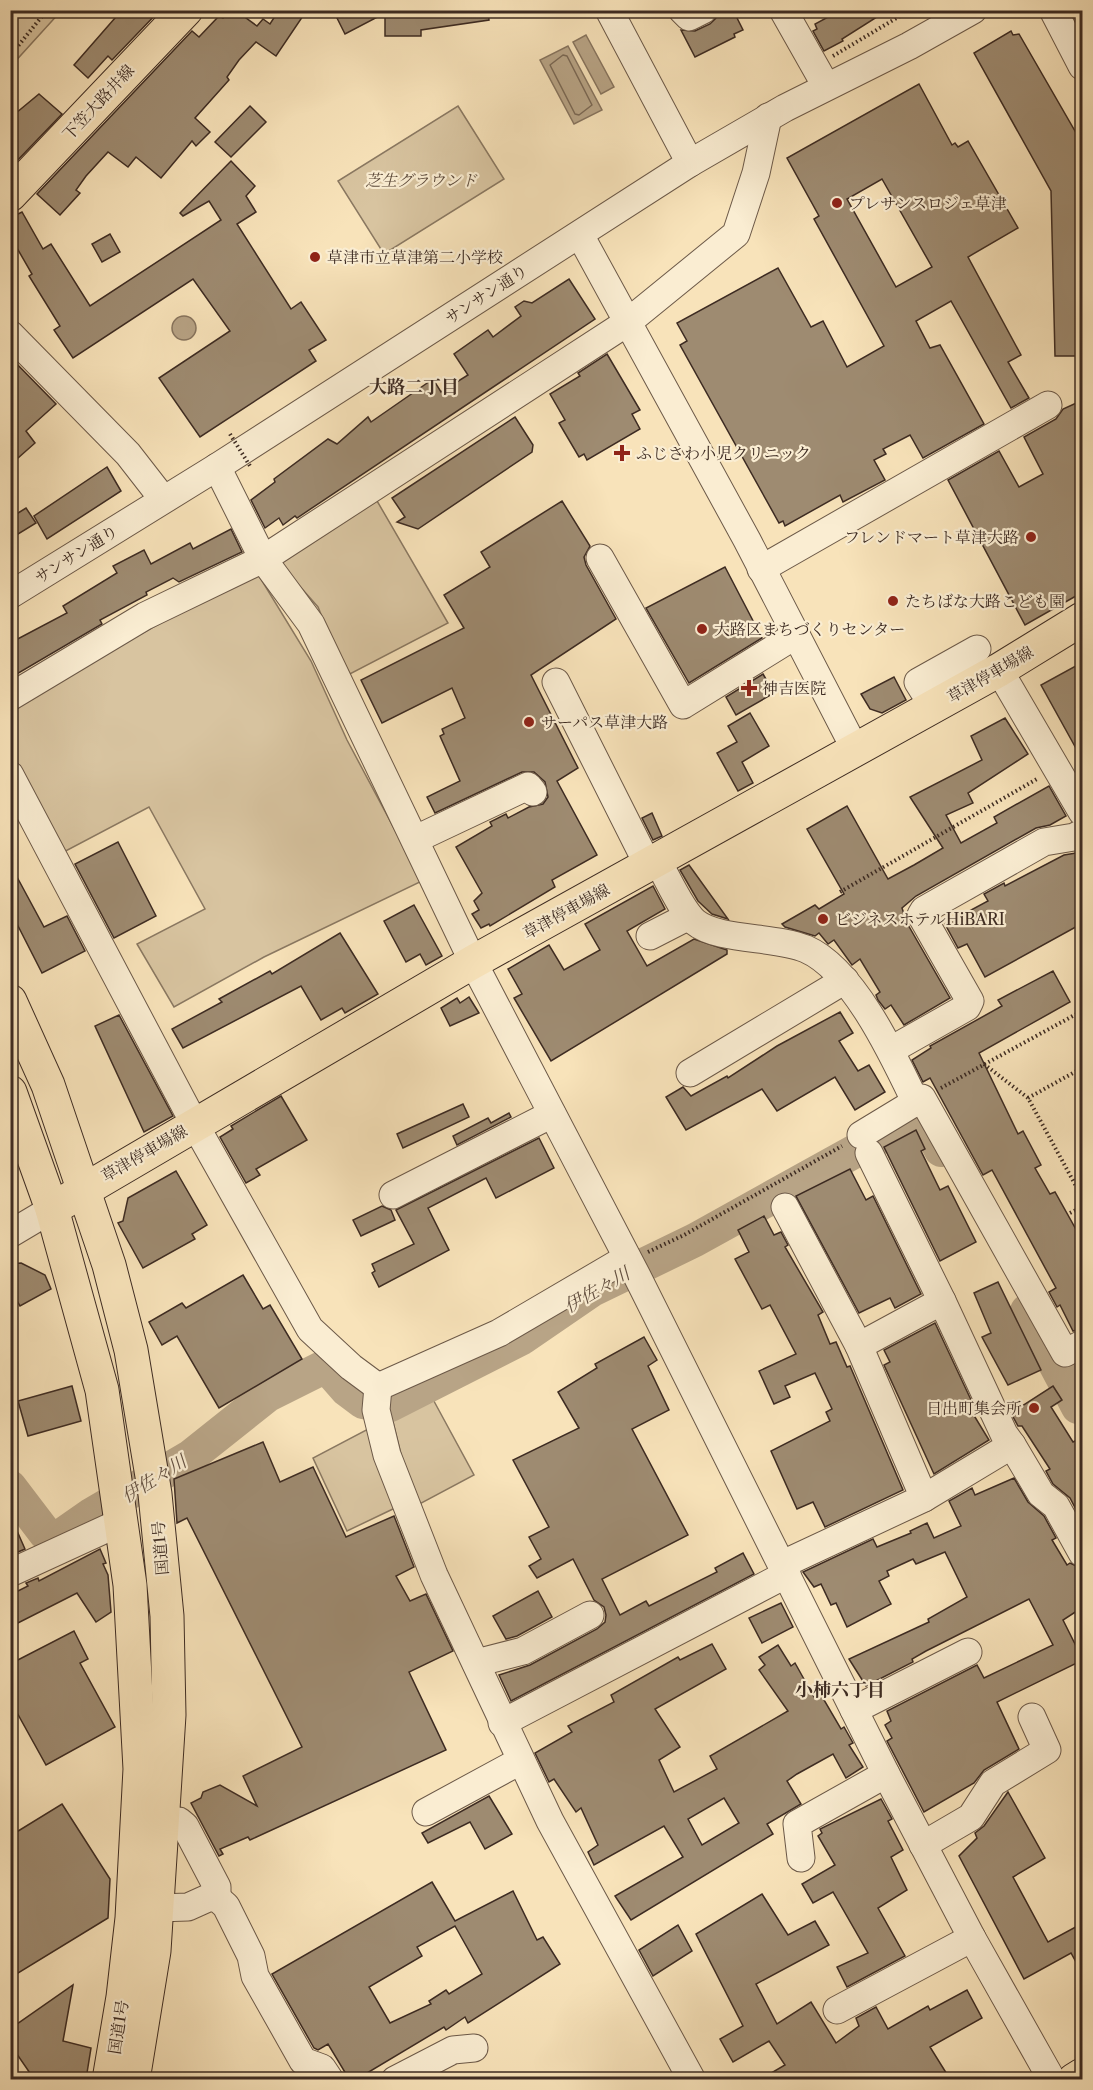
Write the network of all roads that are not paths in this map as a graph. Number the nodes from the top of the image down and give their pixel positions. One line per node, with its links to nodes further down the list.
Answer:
1 (186, 10): 12 (main road, 下笠大路井線)
2 (609, 10): 11 (street)
3 (682, 10): 4 (street)
4 (703, 10)
5 (783, 10): 9 (street)
6 (973, 10): 9 (street, サンサン通り)
7 (1053, 10): 8 (street)
8 (1083, 66)
9 (826, 86): 10 (street, サンサン通り)
10 (768, 117): 11 (street, サンサン通り); 14 (street)
11 (690, 163): 13 (street, サンサン通り)
12 (10, 195)
13 (580, 235): 14 (street); 17 (street, サンサン通り)
14 (628, 322): 20 (street); 21 (street)
15 (10, 334): 18 (street)
16 (1048, 405): 21 (street)
17 (217, 467): 18 (street, サンサン通り); 20 (street)
18 (163, 499): 22 (street, サンサン通り)
19 (600, 558): 24 (street)
20 (263, 559): 27 (street); 33 (street)
21 (761, 569): 24 (street)
22 (10, 596)
23 (1083, 619): 25 (main road, 草津停車場線)
24 (796, 635): 28 (street)
25 (988, 660): 28 (main road, 草津停車場線); 31 (street)
26 (556, 682): 34 (street)
27 (10, 697)
28 (855, 749): 34 (main road, 草津停車場線)
29 (10, 775): 45 (street)
30 (533, 792): 33 (street)
31 (1083, 812)
32 (1083, 833): 40 (street)
33 (416, 839): 37 (street)
34 (653, 862): 35 (street); 37 (main road, 草津停車場線)
35 (689, 916): 36 (street); 38 (street)
36 (650, 936)
37 (473, 962): 44 (street); 45 (main road, 草津停車場線)
38 (845, 980): 40 (street); 41 (street)
39 (10, 1001): 46 (main road, 国道1号)
40 (891, 1050): 43 (street)
41 (690, 1073)
42 (10, 1092): 49 (main road, 国道1号)
43 (919, 1100): 52 (street); 53 (street)
44 (552, 1114): 47 (street); 51 (street)
45 (194, 1123): 46 (main road, 草津停車場線); 55 (street)
46 (82, 1189): 49 (main road, 草津停車場線); 75 (main road, 国道1号)
47 (393, 1195)
48 (785, 1207): 54 (street)
49 (52, 1209): 50 (street); 58 (main road, 国道1号)
50 (10, 1234)
51 (633, 1263): 55 (street); 60 (street)
52 (942, 1301): 54 (street); 56 (street)
53 (1083, 1344)
54 (859, 1346): 57 (street)
55 (377, 1395): 64 (street)
56 (1012, 1445): 57 (street); 59 (street)
57 (924, 1498): 60 (street)
58 (119, 1508): 61 (street); 80 (main road, 国道1号)
59 (1083, 1553)
60 (785, 1569): 65 (street); 67 (street)
61 (10, 1573)
62 (590, 1615): 64 (street)
63 (968, 1652): 65 (street)
64 (476, 1663): 67 (street)
65 (854, 1710): 69 (street)
66 (1032, 1717): 72 (street)
67 (502, 1723): 68 (street)
68 (520, 1761): 70 (street); 84 (street)
69 (886, 1774): 72 (street); 73 (street)
70 (426, 1812)
71 (179, 1821): 74 (street)
72 (923, 1845): 76 (street)
73 (801, 1858)
74 (217, 1898): 75 (street); 82 (street)
75 (158, 1908): 81 (main road, 国道1号)
76 (972, 1938): 77 (street); 85 (street)
77 (837, 2010)
78 (474, 2048): 83 (street)
79 (1083, 2075): 86 (main road)
80 (109, 2079)
81 (133, 2079)
82 (330, 2079)
83 (395, 2079)
84 (692, 2079)
85 (1052, 2079)
86 (1074, 2079)

